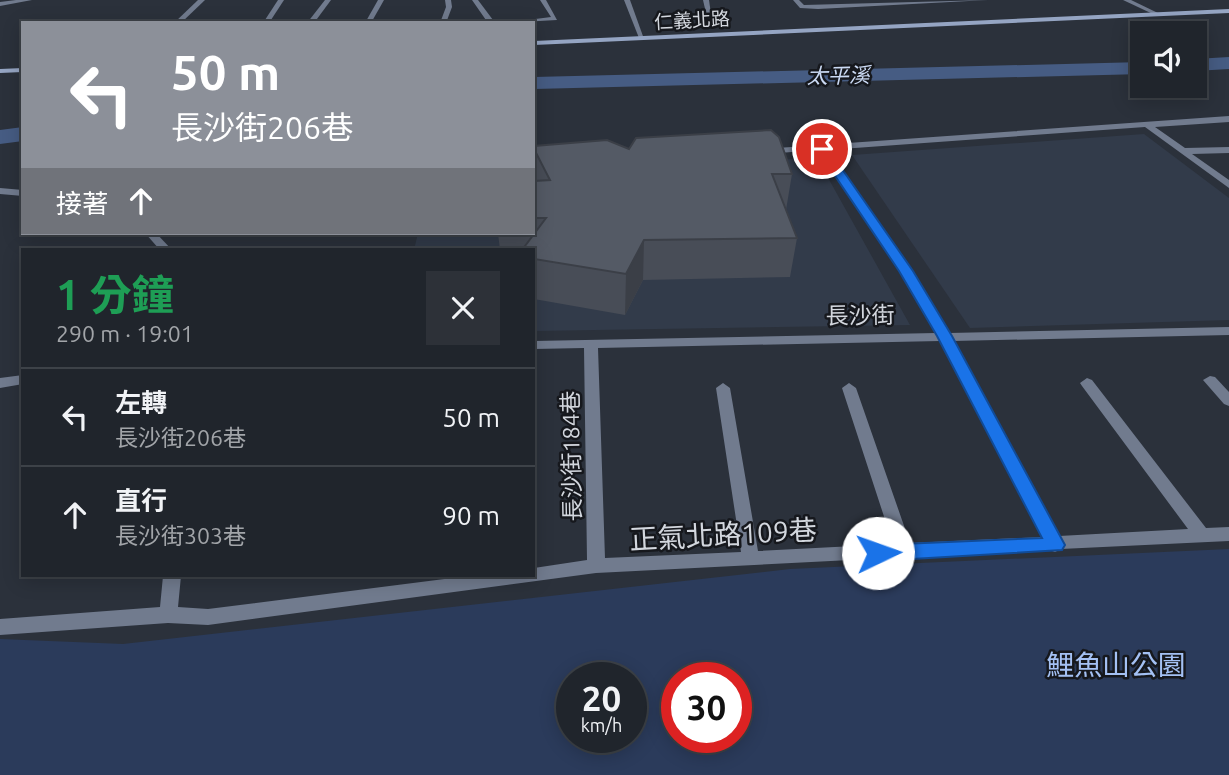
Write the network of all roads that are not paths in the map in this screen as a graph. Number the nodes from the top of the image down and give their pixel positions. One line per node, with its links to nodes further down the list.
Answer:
1 (29, 0): 15 (street)
2 (202, 0): 20 (street)
3 (281, 0): 21 (street)
4 (328, 0): 22 (street)
5 (381, 0): 23 (street)
6 (448, 0): 24 (street)
7 (475, 0): 25 (street)
8 (543, 0): 26 (street)
9 (627, 0): 27 (street)
10 (706, 0): 18 (street)
11 (796, 0): 14 (street)
12 (985, 0): 14 (street)
13 (1126, 0): 19 (street)
14 (951, 1): 17 (street)
15 (0, 4)
16 (1229, 11): 19 (street, 仁義北路)
17 (966, 12)
18 (709, 13)
19 (1157, 15): 27 (street, 仁義北路)
20 (179, 21)
21 (267, 21)
22 (312, 21)
23 (369, 21)
24 (444, 21)
25 (490, 21)
26 (530, 21)
27 (642, 38): 28 (street, 仁義北路)
28 (535, 43)
29 (21, 70): 30 (street)
30 (0, 71)
31 (1229, 119): 32 (street)
32 (1146, 124): 33 (street); 35 (street)
33 (822, 149): 36 (street); 44 (street)
34 (1229, 150): 35 (street)
35 (1185, 151): 37 (street)
36 (753, 152)
37 (1229, 184)
38 (21, 187): 39 (street)
39 (0, 190): 40 (street)
40 (21, 193)
41 (152, 235): 42 (street)
42 (164, 248)
43 (1229, 331): 44 (street, 長沙街)
44 (944, 336): 45 (street, 長沙街); 56 (street)
45 (590, 344): 46 (street, 長沙街); 59 (street, 長沙街184巷)
46 (535, 345)
47 (21, 379): 49 (street)
48 (1210, 380): 53 (street)
49 (0, 383)
50 (1087, 383): 55 (street)
51 (723, 388): 58 (street)
52 (849, 388): 57 (street)
53 (1229, 401)
54 (1229, 534): 55 (street, 正氣北路109巷)
55 (1202, 536): 56 (street, 正氣北路109巷)
56 (1055, 545): 57 (street, 正氣北路109巷)
57 (904, 552): 58 (street, 正氣北路109巷)
58 (751, 559): 59 (street, 正氣北路109巷)
59 (596, 566): 60 (street, 正氣北路109巷)
60 (535, 575)
61 (172, 577): 64 (street)
62 (509, 577): 63 (street)
63 (420, 583): 64 (street)
64 (168, 615): 65 (street)
65 (0, 627)

